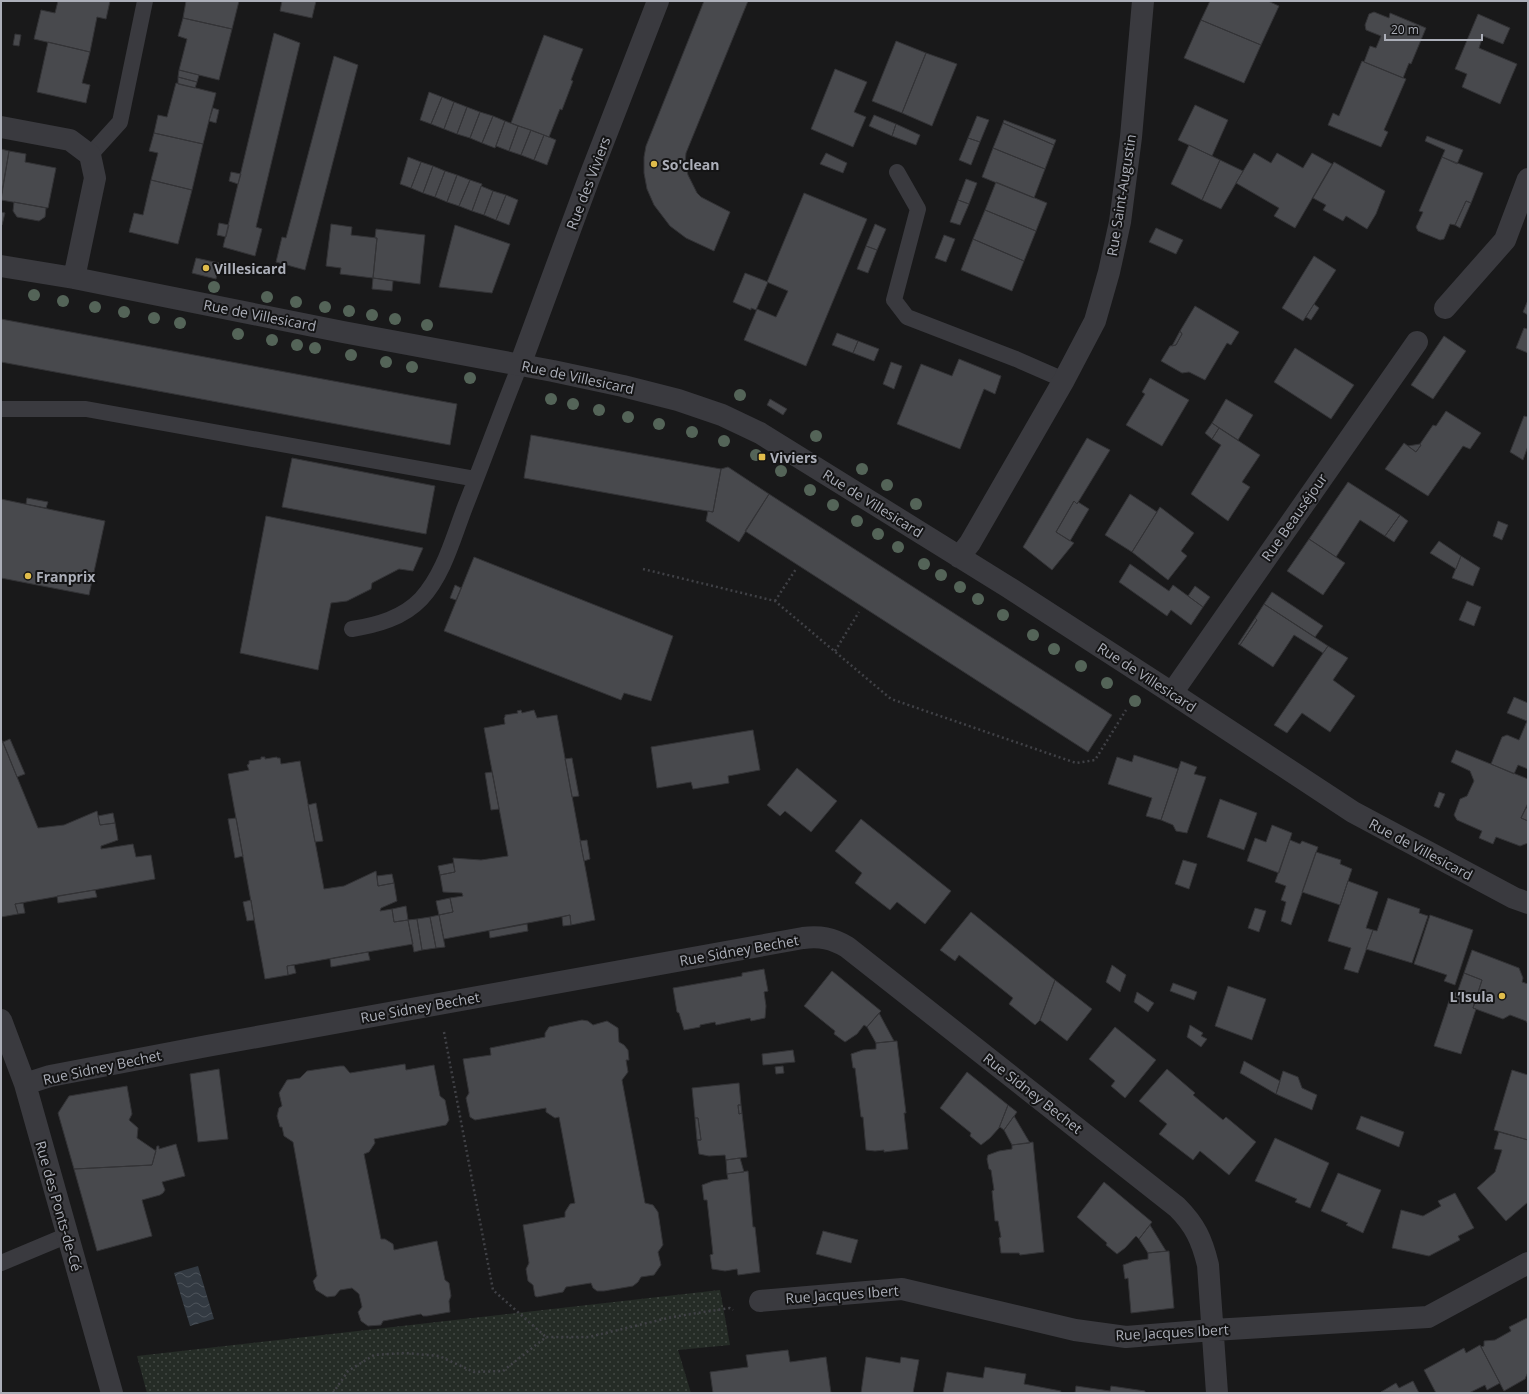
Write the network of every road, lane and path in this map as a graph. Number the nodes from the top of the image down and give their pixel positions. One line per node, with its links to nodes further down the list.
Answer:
1 (145, 1): 5 (lane)
2 (658, 1): 12 (street, Rue des Viviers)
3 (1142, 1): 13 (street, Rue Saint-Augustin)
4 (1, 127): 5 (street)
5 (90, 155): 9 (street)
6 (897, 172): 13 (lane)
7 (1528, 179): 10 (street)
8 (1, 266): 9 (street, Rue de Villesicard)
9 (74, 278): 12 (street, Rue de Villesicard)
10 (1445, 308)
11 (1417, 342): 23 (street, Rue Beauséjour)
12 (520, 365): 15 (lane); 16 (street, Rue de Villesicard)
13 (1064, 380): 16 (street, Rue Saint-Augustin)
14 (1, 409): 15 (lane)
15 (476, 479): 21 (lane)
16 (959, 557): 23 (street, Rue de Villesicard)
17 (643, 569): 19 (path)
18 (796, 569): 19 (path)
19 (775, 601): 22 (path)
20 (859, 612): 22 (path)
21 (352, 629)
22 (835, 651): 24 (path)
23 (1172, 693): 25 (street, Rue de Villesicard)
24 (1126, 710)
25 (1528, 903)
26 (3, 1030): 28 (street, Rue des Ponts-de-Cé)
27 (444, 1032): 35 (path)
28 (25, 1084): 29 (street, Rue des Ponts-de-Cé); 34 (street, Rue Sidney Bechet)
29 (68, 1235): 30 (lane); 36 (street, Rue des Ponts-de-Cé)
30 (1, 1263)
31 (1528, 1263): 34 (street, Rue Jacques Ibert)
32 (760, 1301): 34 (street, Rue Jacques Ibert)
33 (734, 1311): 35 (path)
34 (1214, 1330): 38 (street, Rue Sidney Bechet)
35 (546, 1337): 37 (path)
36 (112, 1393)
37 (333, 1393)
38 (1217, 1393)

